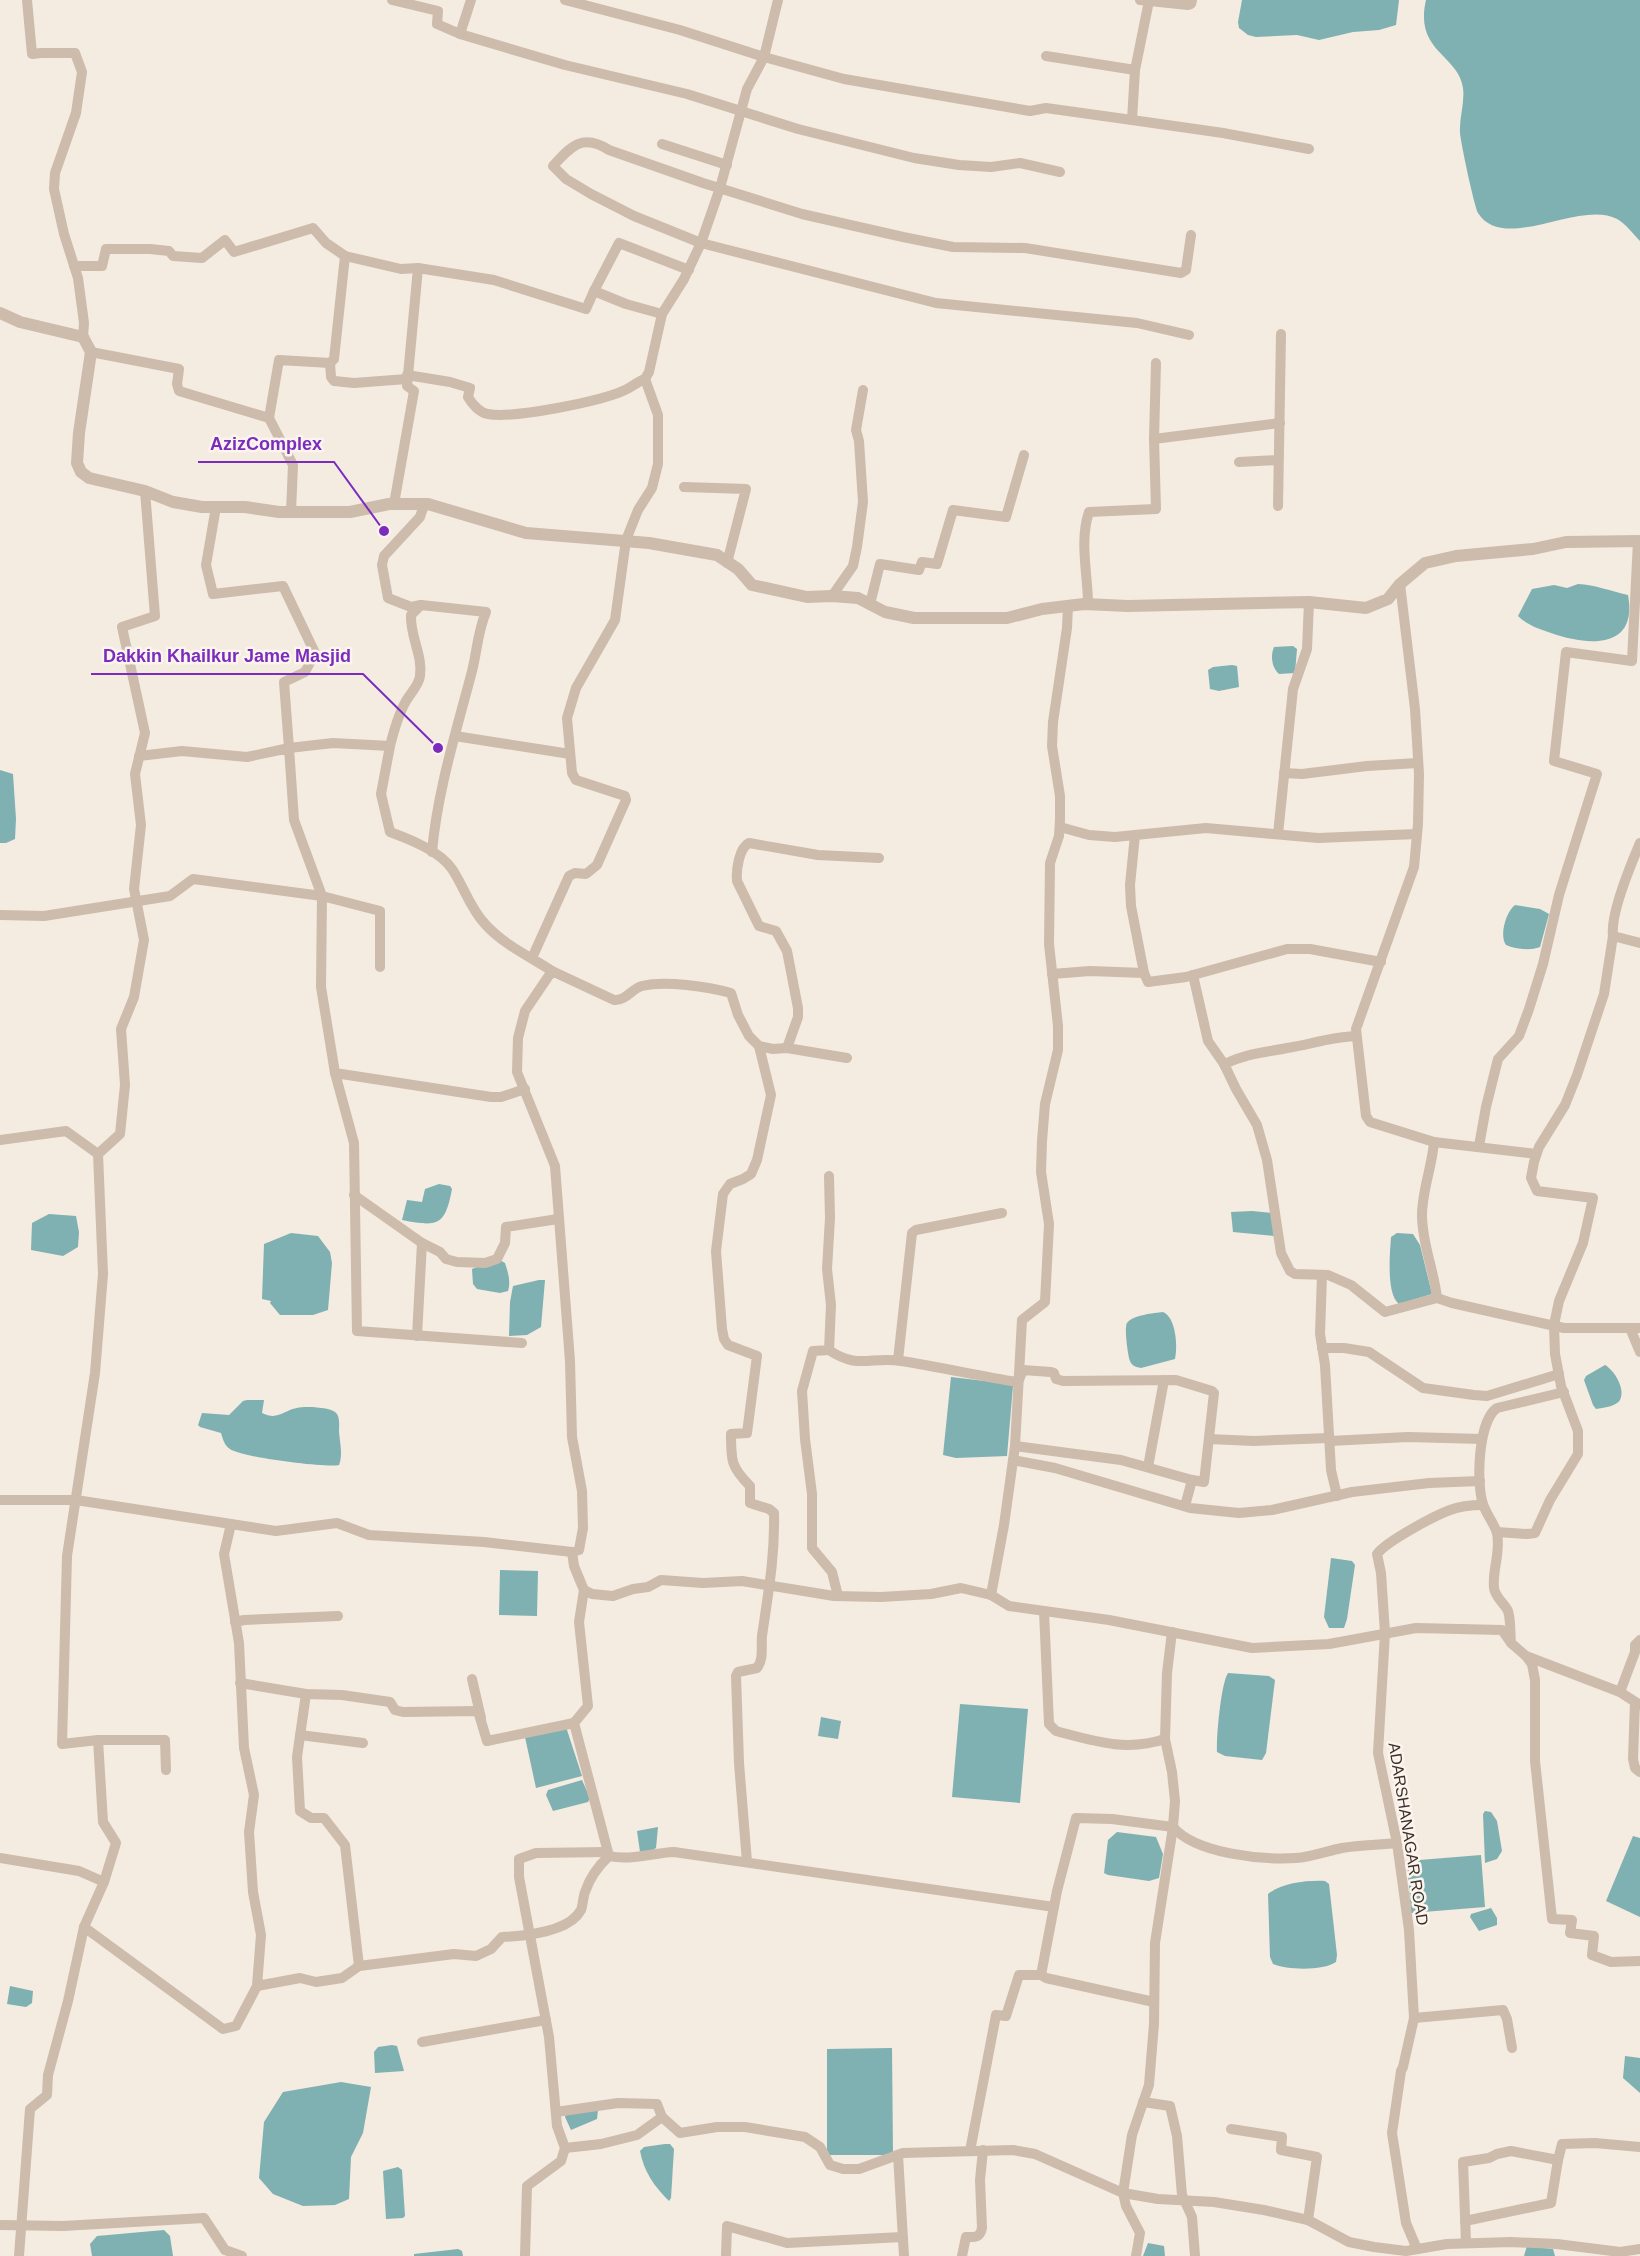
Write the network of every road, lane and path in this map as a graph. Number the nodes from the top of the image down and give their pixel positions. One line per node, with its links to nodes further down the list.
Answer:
1 (27, 0): 22 (street)
2 (392, 0): 8 (street)
3 (471, 0): 8 (street)
4 (565, 0): 10 (street)
5 (1192, 0): 7 (street)
6 (775, 1): 10 (street)
7 (1145, 1): 11 (street)
8 (460, 34): 12 (street)
9 (1046, 56): 11 (street)
10 (764, 57): 12 (street); 13 (street)
11 (1135, 70): 13 (street)
12 (741, 112): 16 (street); 17 (street)
13 (1131, 120): 15 (street)
14 (662, 144): 16 (street)
15 (1309, 149)
16 (727, 165): 18 (street)
17 (1059, 172)
18 (720, 188): 19 (street); 20 (street); 20 (street)
19 (1191, 235)
20 (701, 243): 24 (street); 29 (street)
21 (345, 256): 22 (street); 23 (street); 32 (street)
22 (74, 266): 30 (street)
23 (418, 268): 25 (street); 34 (street)
24 (688, 270): 25 (street); 27 (street)
25 (594, 291): 27 (street)
26 (0, 313): 30 (street)
27 (662, 314): 35 (street)
28 (1281, 334): 38 (street)
29 (1189, 335)
30 (83, 337): 31 (street)
31 (91, 352): 37 (street); 44 (street)
32 (330, 363): 34 (street); 37 (street)
33 (1156, 363): 39 (street)
34 (407, 377): 35 (street); 45 (street)
35 (645, 379): 50 (street)
36 (863, 390): 54 (street)
37 (269, 418): 49 (street)
38 (1280, 423): 39 (street); 41 (street)
39 (1154, 439): 57 (street)
40 (1024, 455): 56 (street)
41 (1278, 460): 42 (street); 47 (street)
42 (1239, 462)
43 (684, 487): 52 (street)
44 (145, 491): 48 (street); 64 (street)
45 (394, 504): 46 (street); 49 (street)
46 (428, 504): 50 (street); 58 (street)
47 (1278, 506)
48 (216, 507): 49 (street); 62 (street)
49 (291, 512)
50 (626, 540): 52 (street); 63 (street)
51 (1639, 541): 53 (street); 95 (street)
52 (727, 563): 54 (street)
53 (1400, 584): 55 (street); 65 (street)
54 (832, 596): 56 (street)
55 (1309, 602): 57 (street); 66 (street)
56 (870, 604): 59 (street)
57 (1088, 604): 59 (street)
58 (421, 605): 60 (street); 61 (street)
59 (1068, 606): 67 (street)
60 (455, 736): 63 (street); 72 (street)
61 (390, 746): 62 (street); 72 (street)
62 (289, 748): 64 (street); 74 (street)
63 (570, 754): 79 (street)
64 (139, 756): 75 (street)
65 (1418, 763): 66 (street); 69 (street)
66 (1284, 773): 68 (street)
67 (1059, 827): 70 (street); 84 (street)
68 (1278, 834): 69 (street); 70 (street)
69 (1417, 834): 80 (street)
70 (1135, 835): 83 (street)
71 (1640, 843): 77 (street)
72 (432, 852): 79 (street)
73 (879, 858): 88 (street)
74 (322, 896): 75 (street); 81 (street); 91 (street)
75 (137, 902): 76 (street); 96 (street)
76 (0, 915)
77 (1612, 936): 78 (street); 97 (street)
78 (1640, 943)
79 (532, 958): 82 (street)
80 (1381, 962): 85 (street); 86 (street)
81 (380, 967)
82 (552, 971): 87 (street); 92 (street)
83 (1144, 973): 84 (street); 85 (street)
84 (1052, 974): 115 (street)
85 (1194, 975): 90 (street)
86 (1356, 1036): 90 (street); 94 (street)
87 (759, 1046): 88 (street); 133 (street)
88 (787, 1048): 89 (street)
89 (847, 1058)
90 (1224, 1064): 103 (street)
91 (335, 1073): 92 (street); 99 (street)
92 (525, 1089): 101 (street)
93 (0, 1140): 96 (street)
94 (1434, 1142): 95 (street); 104 (street)
95 (1479, 1146): 97 (street)
96 (98, 1154): 127 (street)
97 (1536, 1154): 105 (street)
98 (829, 1176): 110 (street)
99 (354, 1195): 102 (street); 107 (street)
100 (1002, 1213): 112 (street)
101 (558, 1219): 102 (street); 132 (street)
102 (422, 1243): 107 (street)
103 (1322, 1275): 104 (street); 109 (street)
104 (1437, 1298): 105 (street)
105 (1554, 1325): 106 (street); 113 (street)
106 (1635, 1328): 111 (street)
107 (417, 1336): 108 (street)
108 (522, 1343)
109 (1322, 1348): 113 (street); 119 (street)
110 (829, 1350): 112 (street); 136 (street)
111 (1640, 1352)
112 (898, 1360): 115 (street)
113 (1559, 1374): 116 (street)
114 (1164, 1380): 115 (street); 118 (street); 122 (street)
115 (1017, 1384): 120 (street)
116 (1564, 1392): 117 (street); 131 (street)
117 (1482, 1438): 119 (street); 124 (street)
118 (1209, 1439): 119 (street); 123 (street)
119 (1329, 1439): 125 (street)
120 (1015, 1446): 121 (street); 122 (street)
121 (1013, 1460): 129 (street); 135 (street)
122 (1148, 1467): 123 (street)
123 (1192, 1480): 129 (street)
124 (1480, 1481): 125 (street); 128 (street)
125 (1337, 1496): 129 (street)
126 (0, 1500): 127 (street)
127 (76, 1500): 130 (street); 153 (street)
128 (1483, 1505): 131 (street); 141 (street, ADARSHANAGAR ROAD)
129 (1185, 1506)
130 (231, 1524): 132 (street); 139 (street)
131 (1497, 1532): 143 (street)
132 (572, 1552): 134 (street)
133 (770, 1586): 134 (street); 136 (street); 162 (street)
134 (584, 1590): 150 (street)
135 (991, 1595): 136 (street); 137 (street)
136 (838, 1596)
137 (1044, 1611): 140 (street); 152 (street)
138 (338, 1616): 139 (street)
139 (235, 1622): 146 (street)
140 (1172, 1632): 141 (street); 152 (street)
141 (1385, 1633): 143 (street); 159 (street, ADARSHANAGAR ROAD)
142 (1640, 1640): 147 (street)
143 (1511, 1643): 144 (street)
144 (1526, 1656): 147 (street); 167 (street)
145 (472, 1679): 154 (street)
146 (240, 1683): 148 (street); 170 (street)
147 (1620, 1692): 149 (street)
148 (306, 1694): 151 (street); 154 (street)
149 (1638, 1704): 157 (street)
150 (574, 1723): 154 (street); 160 (street)
151 (300, 1735): 155 (street); 168 (street)
152 (1165, 1739): 158 (street)
153 (98, 1740): 156 (street); 163 (street)
154 (487, 1741)
155 (363, 1743)
156 (166, 1770)
157 (1640, 1772)
158 (1173, 1827): 159 (street); 164 (street); 171 (street)
159 (1397, 1843): 172 (street, ADARSHANAGAR ROAD)
160 (608, 1854): 162 (street); 166 (street); 166 (street)
161 (0, 1858): 163 (street)
162 (747, 1862): 164 (street)
163 (104, 1882): 165 (street)
164 (1054, 1906): 169 (street)
165 (84, 1927): 170 (street); 191 (street)
166 (531, 1935): 168 (street); 173 (street)
167 (1640, 1960)
168 (358, 1966): 170 (street)
169 (1041, 1975): 171 (street); 183 (street)
170 (257, 1986)
171 (1154, 2002): 176 (street)
172 (1414, 2018): 175 (street); 195 (street, ADARSHANAGAR ROAD)
173 (546, 2020): 174 (street); 177 (street)
174 (422, 2042)
175 (1512, 2048)
176 (1143, 2102): 186 (street); 187 (street)
177 (556, 2112): 178 (street); 181 (street)
178 (662, 2117): 181 (street); 184 (street)
179 (1231, 2129): 188 (street)
180 (1640, 2147): 185 (street)
181 (565, 2148): 198 (street)
182 (983, 2150): 183 (street); 186 (street); 201 (street)
183 (970, 2151): 184 (street)
184 (898, 2155): 192 (street)
185 (1558, 2160): 189 (street); 189 (street)
186 (1123, 2193): 187 (street); 202 (street)
187 (1184, 2202): 188 (street); 203 (street)
188 (1308, 2220): 195 (street)
189 (1466, 2220): 193 (street)
190 (0, 2225): 191 (street)
191 (21, 2225): 196 (street); 197 (street)
192 (902, 2237): 199 (street); 200 (street)
193 (1466, 2243): 194 (street); 195 (street)
194 (1640, 2249)
195 (1409, 2252)
196 (19, 2256)
197 (242, 2256)
198 (525, 2256)
199 (726, 2256)
200 (904, 2256)
201 (962, 2256)
202 (1136, 2256)
203 (1195, 2256)

